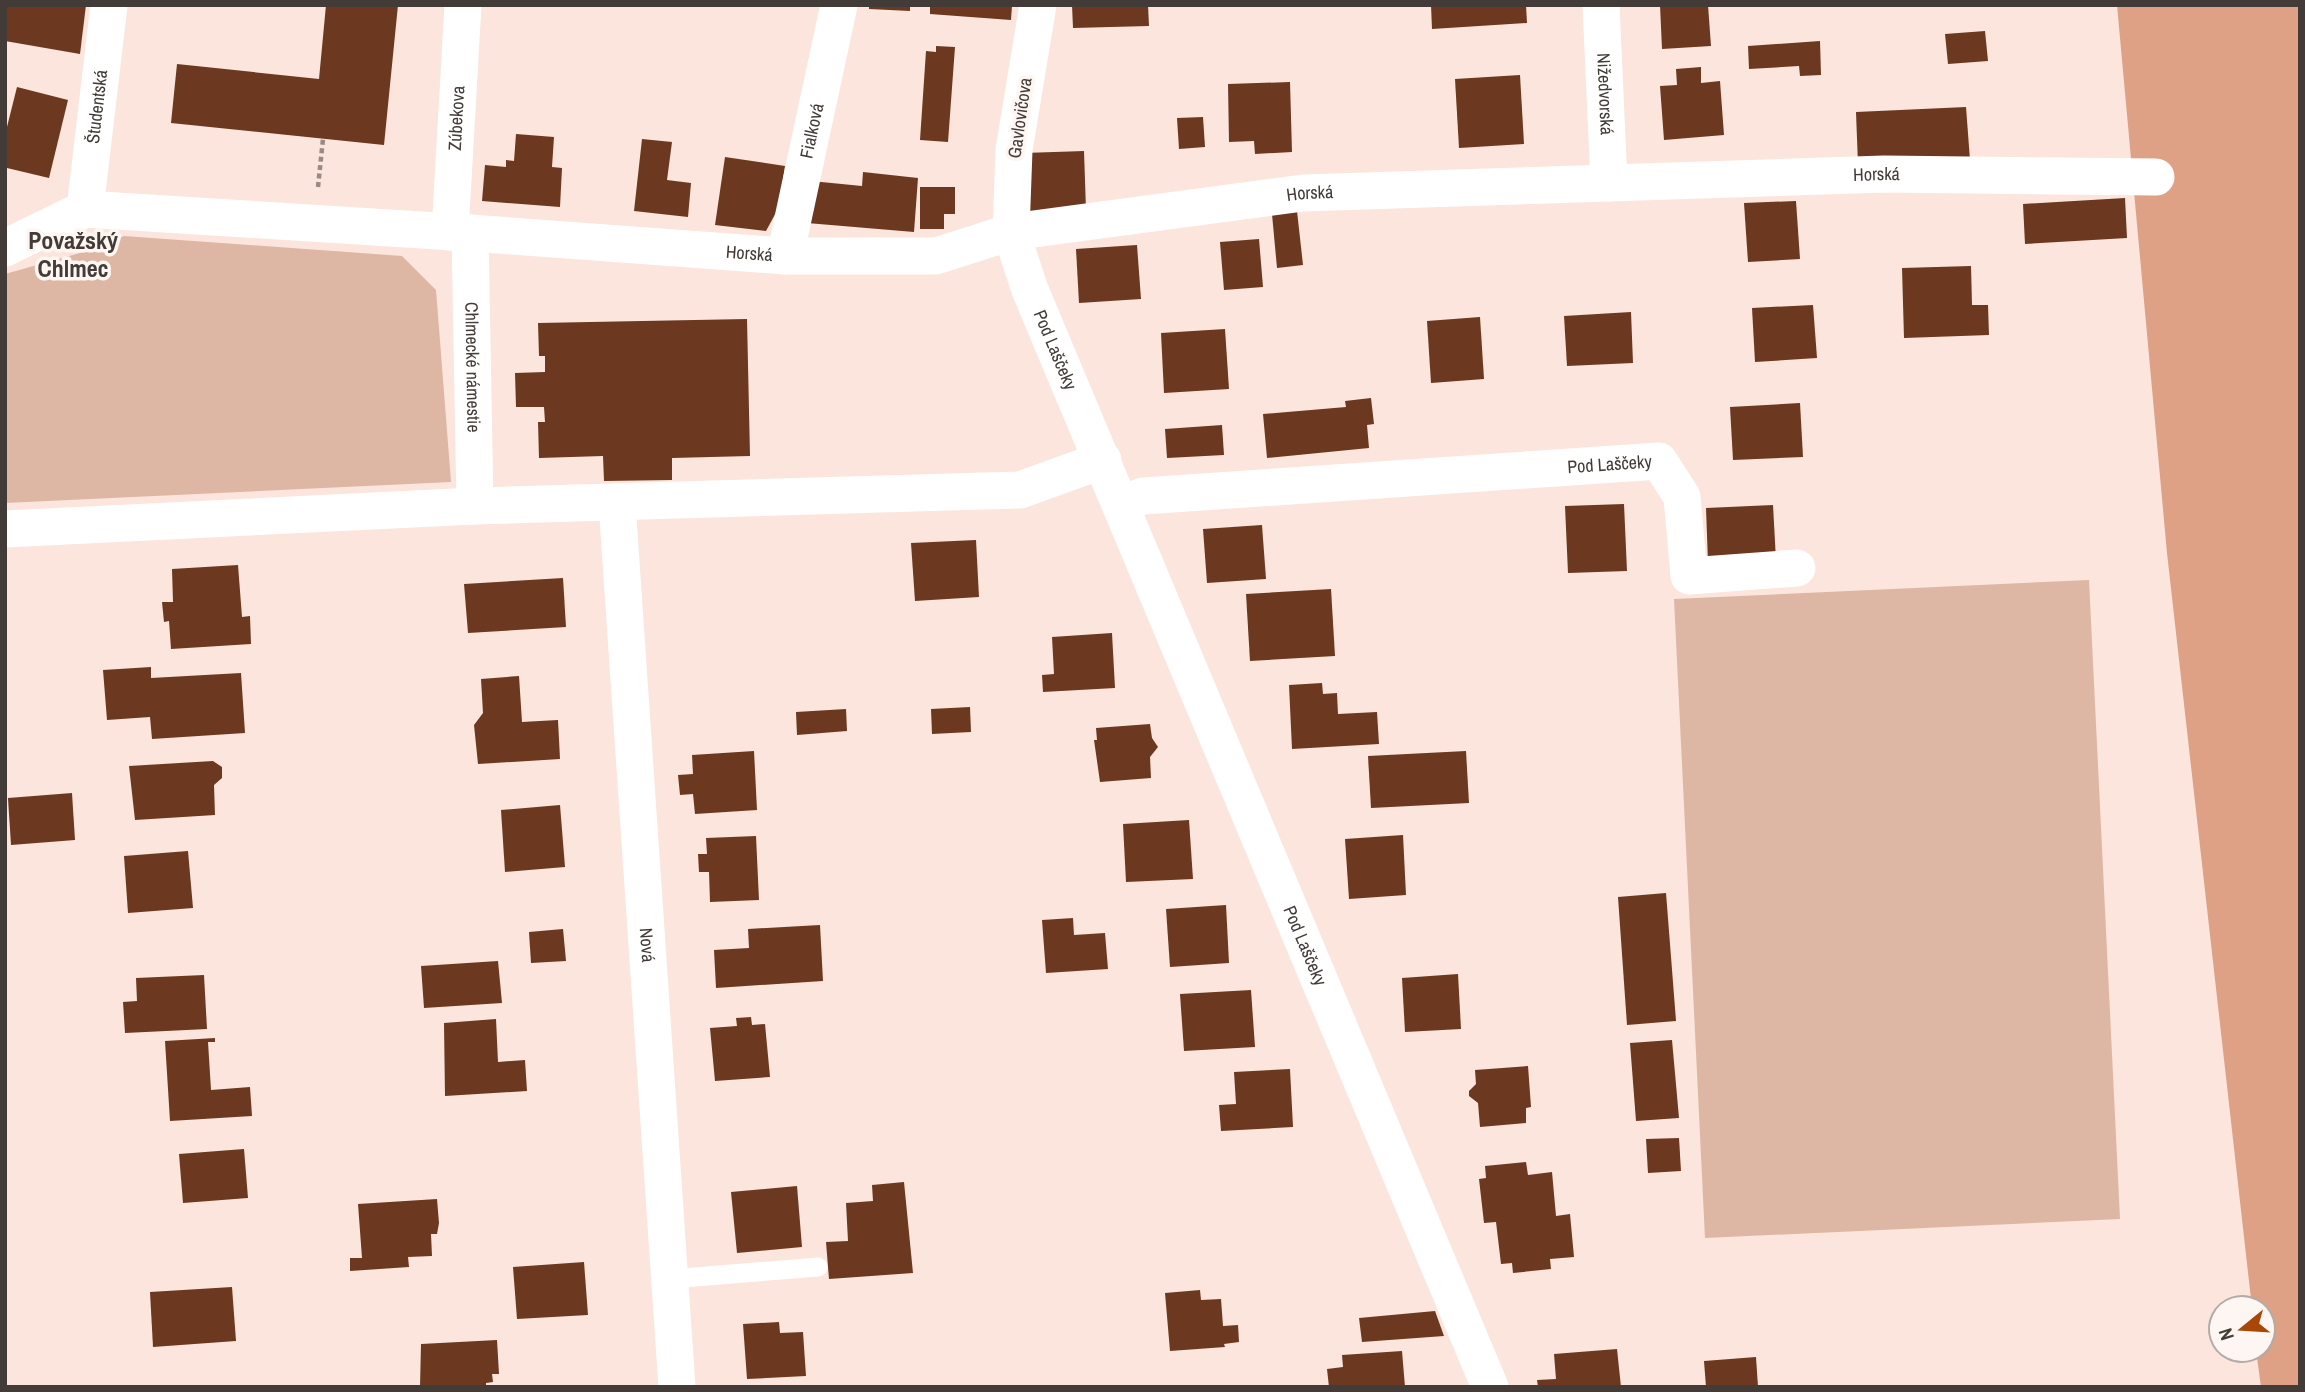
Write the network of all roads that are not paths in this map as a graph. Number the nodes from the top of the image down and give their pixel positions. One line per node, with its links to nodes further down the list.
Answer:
1 (109, 5): 8 (street, Študentská)
2 (463, 5): 10 (street, Zúbekova)
3 (839, 5): 12 (street, Fialková)
4 (1038, 5): 9 (street, Gavlovičova)
5 (1601, 5): 7 (street, Nižedvorská)
6 (2156, 177): 7 (street, Horská)
7 (1609, 183): 9 (street, Horská)
8 (85, 209): 10 (street); 11 (street)
9 (1011, 232): 12 (street, Horská); 13 (street, Pod Laščeky)
10 (460, 233): 12 (street, Horská); 16 (street, Chlmecké námestie)
11 (5, 248)
12 (785, 256)
13 (1103, 460): 14 (street); 15 (street, Pod Laščeky)
14 (617, 503): 16 (street); 20 (street, Nová)
15 (1122, 504): 18 (street, Pod Laščeky); 22 (street, Pod Laščeky)
16 (475, 506): 17 (street)
17 (5, 529)
18 (1797, 568)
19 (818, 1267): 20 (lane)
20 (670, 1279): 21 (street, Nová)
21 (677, 1387)
22 (1490, 1387)

